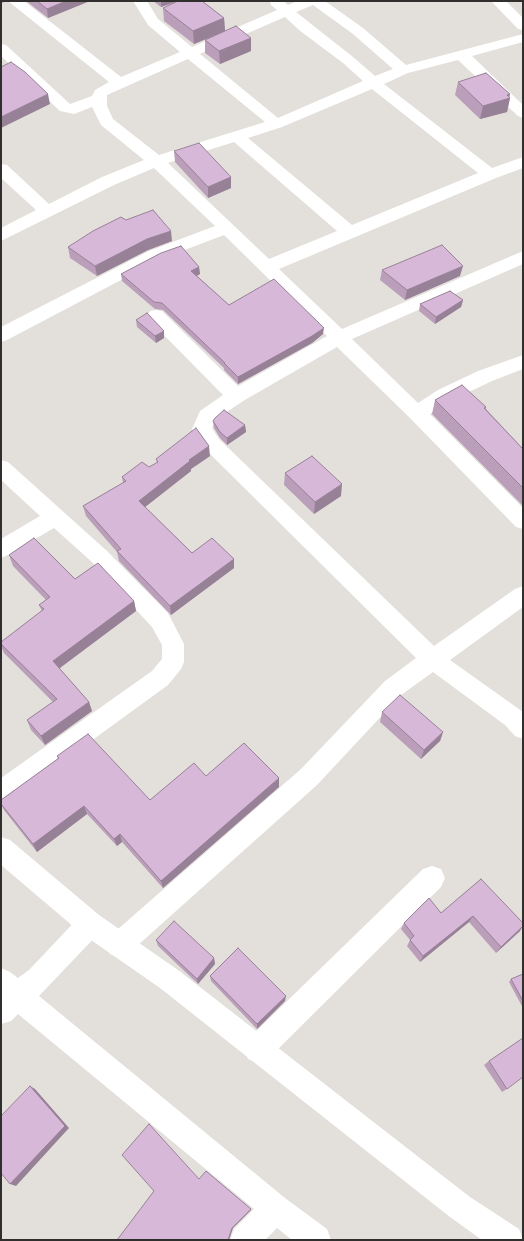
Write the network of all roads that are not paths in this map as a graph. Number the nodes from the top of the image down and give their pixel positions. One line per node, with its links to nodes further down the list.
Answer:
1 (15, 1): 13 (street)
2 (140, 1): 10 (street)
3 (310, 1): 6 (street)
4 (316, 1): 12 (street)
5 (498, 1): 7 (street)
6 (280, 6): 10 (street); 14 (street)
7 (523, 26)
8 (523, 38): 11 (street)
9 (1, 48): 15 (street)
10 (190, 53): 13 (street); 17 (street)
11 (462, 55): 12 (street); 16 (street)
12 (404, 70): 14 (street)
13 (119, 83): 15 (street)
14 (374, 83): 17 (street); 22 (street)
15 (100, 98): 19 (street)
16 (523, 114)
17 (276, 124): 18 (street)
18 (238, 137): 19 (street); 25 (street)
19 (156, 161): 23 (street); 24 (street)
20 (523, 162): 22 (street)
21 (1, 169): 23 (street)
22 (490, 174): 25 (street)
23 (47, 211): 26 (street)
24 (227, 228): 28 (street); 30 (street)
25 (350, 233): 28 (street)
26 (1, 235)
27 (523, 256): 31 (street)
28 (267, 267): 31 (street)
29 (156, 316): 33 (street)
30 (1, 335)
31 (340, 338): 33 (street); 34 (street)
32 (523, 362): 34 (street)
33 (236, 396): 40 (street)
34 (417, 413): 37 (street)
35 (2, 471): 36 (street)
36 (55, 517): 38 (street); 42 (street)
37 (523, 521)
38 (1, 549)
39 (523, 595): 40 (street)
40 (432, 659): 41 (street); 46 (street)
41 (523, 728)
42 (1, 792)
43 (1, 849): 45 (street)
44 (432, 878): 48 (street)
45 (90, 924): 46 (street); 47 (street)
46 (119, 945): 48 (street)
47 (14, 992): 49 (street)
48 (258, 1049): 52 (street)
49 (275, 1208): 50 (street); 51 (street)
50 (245, 1240)
51 (316, 1240)
52 (508, 1240)

